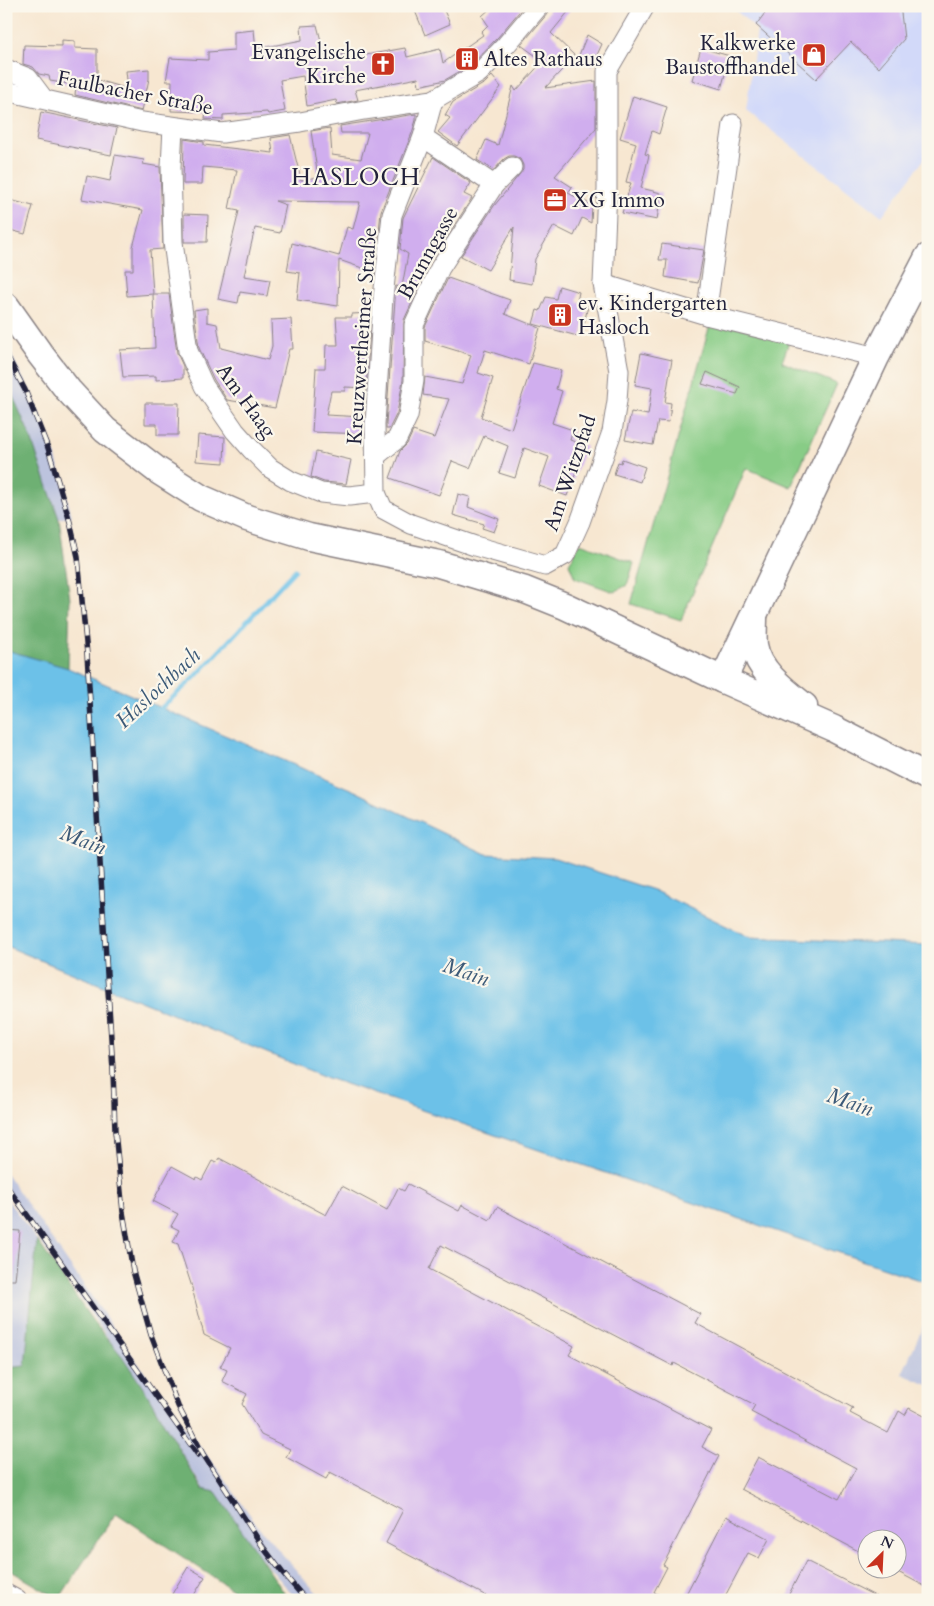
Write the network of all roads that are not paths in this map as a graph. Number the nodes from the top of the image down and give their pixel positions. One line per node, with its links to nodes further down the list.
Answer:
1 (538, 6): 6 (street)
2 (645, 6): 13 (street, Am Witzpfad)
3 (6, 69): 5 (street)
4 (6, 91): 5 (street, Faulbacher Straße)
5 (43, 98): 8 (street, Faulbacher Straße)
6 (433, 100): 8 (street, Faulbacher Straße); 9 (street, Kreuzwertheimer Straße)
7 (733, 124): 15 (street)
8 (173, 126): 18 (street, Am Haag)
9 (423, 137): 11 (street); 17 (street, Kreuzwertheimer Straße)
10 (512, 167): 11 (street, Brunngasse)
11 (494, 185): 17 (street, Brunngasse)
12 (928, 256): 16 (main road)
13 (603, 284): 15 (street); 18 (street, Am Witzpfad)
14 (6, 306): 20 (main road)
15 (706, 315): 16 (street)
16 (876, 357): 19 (main road)
17 (377, 455): 18 (street, Kreuzwertheimer Straße)
18 (376, 493)
19 (754, 616): 20 (main road); 21 (main road)
20 (724, 680): 21 (main road)
21 (834, 730): 22 (main road)
22 (928, 777)
23 (6, 1594): 24 (street)
24 (17, 1600)

